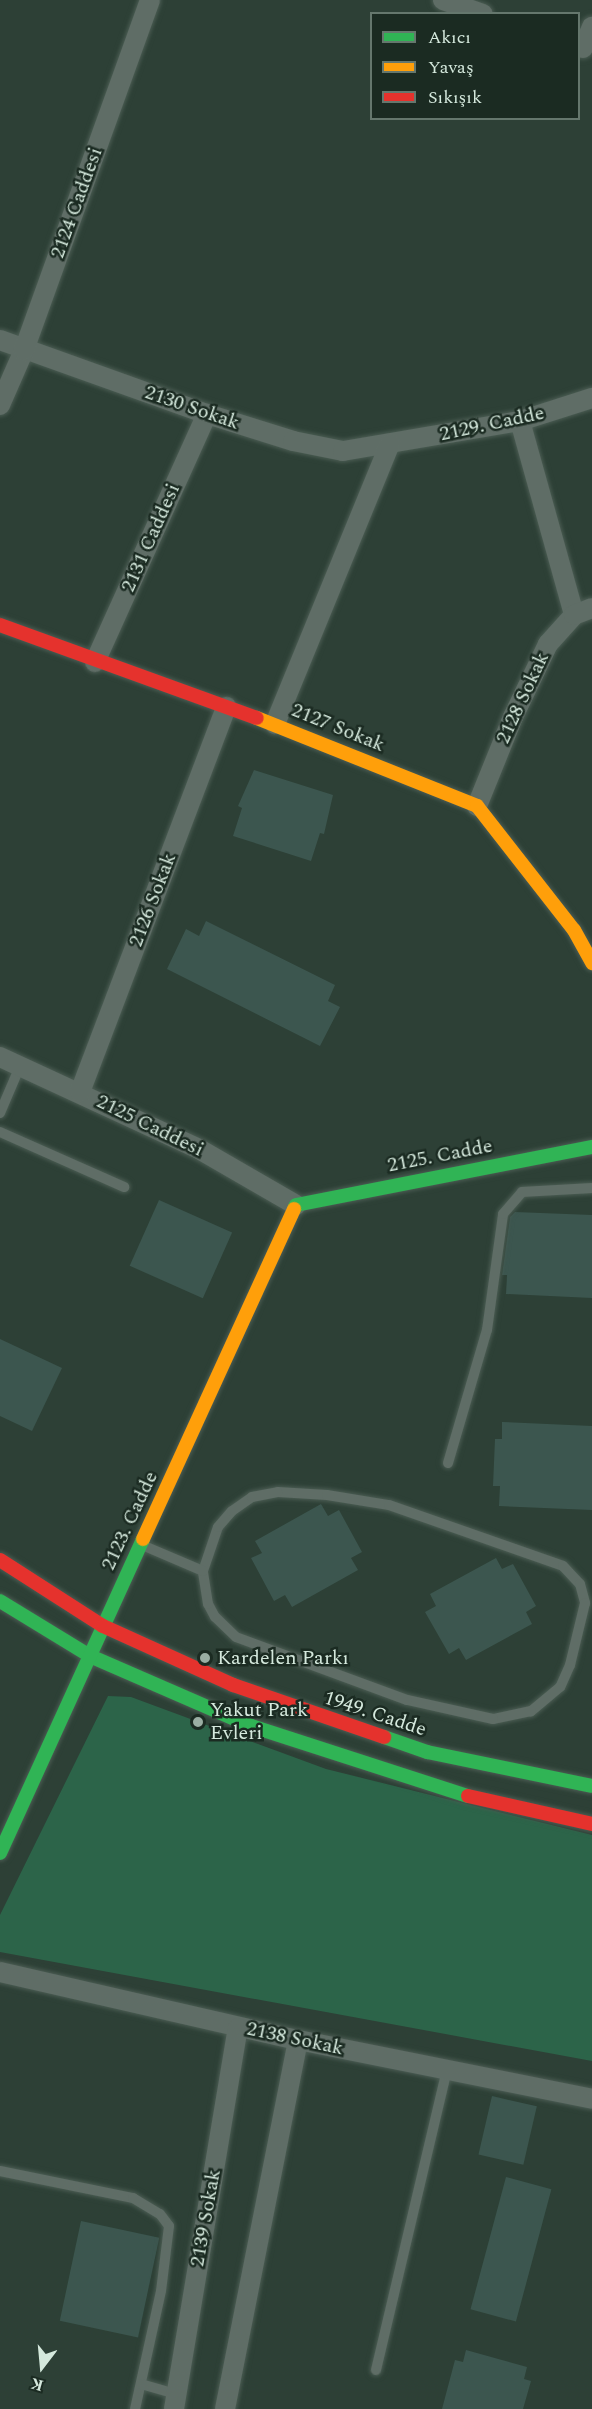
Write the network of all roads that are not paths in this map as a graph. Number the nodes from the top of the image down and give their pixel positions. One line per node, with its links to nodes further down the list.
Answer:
1 (150, 0): 7 (street, 2124 Caddesi)
2 (443, 0): 3 (street)
3 (477, 12)
4 (592, 27): 5 (street)
5 (584, 48)
6 (0, 340): 7 (street, 2130 Sokak)
7 (24, 350): 9 (street, 2124 Caddesi); 10 (street, 2130 Sokak)
8 (592, 398): 11 (street, 2129. Cadde)
9 (0, 405)
10 (207, 414): 12 (street, 2130 Sokak); 16 (street, 2131 Caddesi)
11 (520, 421): 12 (street, 2129. Cadde); 14 (street)
12 (390, 444): 18 (street)
13 (592, 608): 14 (street, 2128 Sokak)
14 (573, 615): 19 (street, 2128 Sokak)
15 (0, 625): 16 (street, 2127 Sokak)
16 (95, 662): 17 (street, 2127 Sokak)
17 (226, 707): 18 (street, 2127 Sokak); 23 (street, 2126 Sokak)
18 (275, 724): 19 (street, 2127 Sokak)
19 (477, 806): 20 (street, 2127 Sokak)
20 (592, 963)
21 (0, 1057): 22 (street, 2125 Caddesi)
22 (20, 1066): 23 (street, 2125 Caddesi); 24 (lane)
23 (80, 1092): 29 (street, 2125 Caddesi)
24 (0, 1113)
25 (0, 1132): 27 (lane)
26 (592, 1146): 29 (street, 2125. Cadde)
27 (124, 1187)
28 (592, 1188): 30 (lane)
29 (296, 1205): 31 (street, 2123. Cadde)
30 (448, 1463)
31 (140, 1545): 33 (lane); 35 (street, 2123. Cadde)
32 (0, 1560): 35 (street, 1949. Cadde)
33 (203, 1571): 33 (lane)
34 (0, 1601): 36 (street)
35 (103, 1626): 36 (street, 2123. Cadde); 37 (street, 1949. Cadde)
36 (90, 1656): 38 (street); 39 (street, 2123. Cadde)
37 (592, 1786)
38 (592, 1824)
39 (0, 1853)
40 (0, 1972): 41 (street, 2138 Sokak)
41 (238, 2028): 42 (street, 2138 Sokak); 48 (street, 2139 Sokak)
42 (298, 2040): 43 (street, 2138 Sokak); 50 (street)
43 (447, 2069): 44 (street, 2138 Sokak); 46 (lane)
44 (592, 2098)
45 (0, 2171): 47 (lane)
46 (376, 2370)
47 (141, 2384): 48 (lane); 49 (lane)
48 (175, 2401)
49 (135, 2409)
50 (225, 2409)

